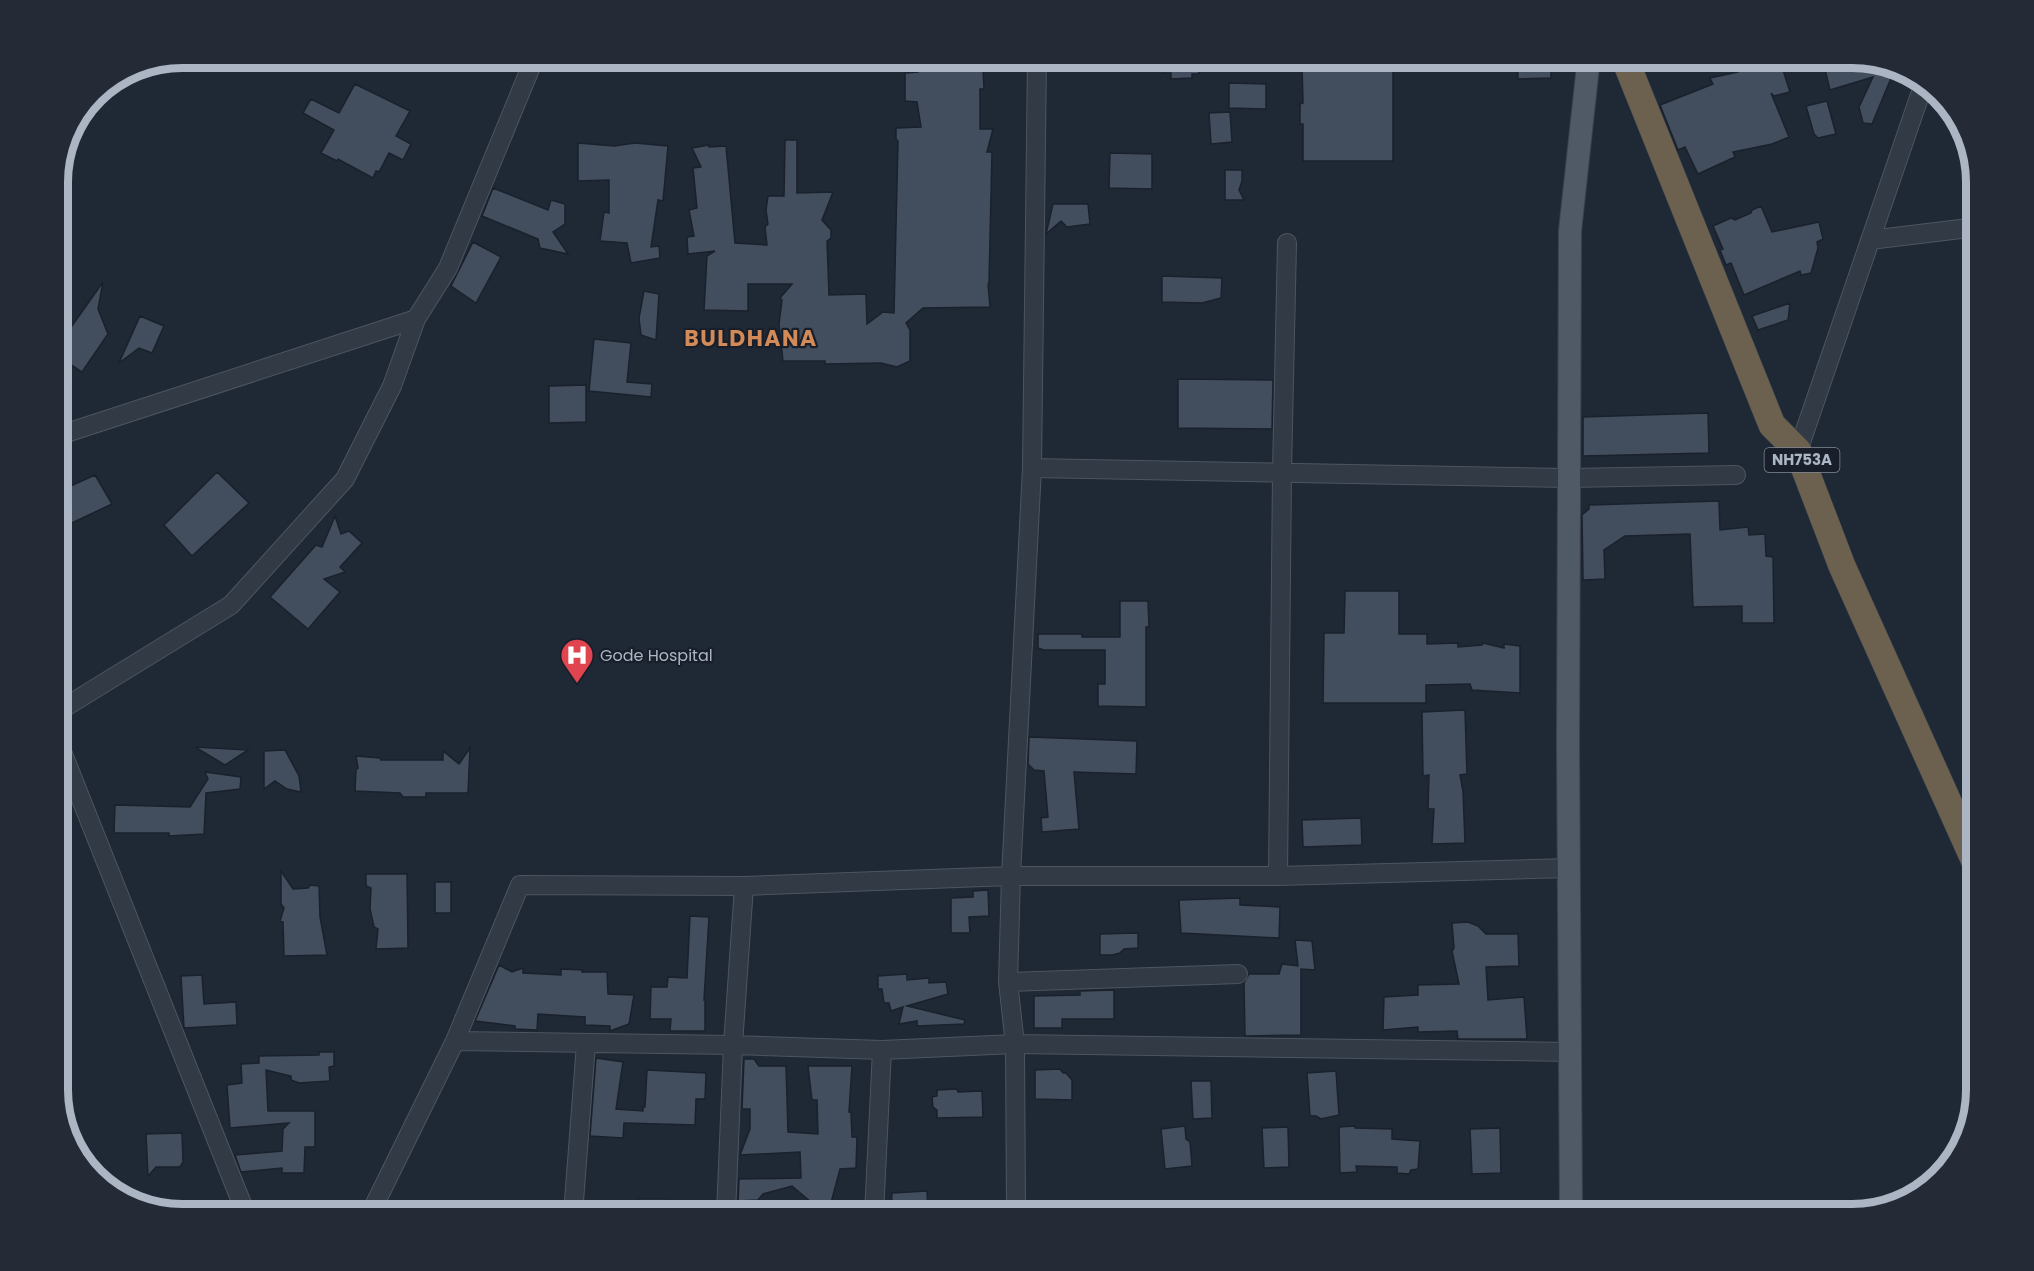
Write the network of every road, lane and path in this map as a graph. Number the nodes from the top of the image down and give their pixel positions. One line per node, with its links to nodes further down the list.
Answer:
1 (530, 68): 9 (street)
2 (1037, 68): 12 (street)
3 (1588, 68): 15 (main road)
4 (1628, 68): 11 (highway, NH753A)
5 (1921, 91): 7 (street)
6 (1966, 228): 7 (street)
7 (1870, 240): 11 (street)
8 (1287, 243): 13 (street)
9 (417, 319): 10 (street); 16 (street)
10 (68, 432)
11 (1798, 451): 18 (highway, NH753A)
12 (1032, 468): 13 (street); 20 (street)
13 (1282, 472): 15 (street); 21 (street)
14 (1736, 475): 15 (street)
15 (1569, 478): 19 (main road)
16 (68, 705)
17 (68, 767): 31 (street)
18 (1966, 842)
19 (1570, 868): 21 (street); 30 (main road)
20 (1011, 876): 21 (street); 22 (street); 24 (street)
21 (1278, 876)
22 (744, 886): 25 (street); 28 (street)
23 (1238, 974): 24 (street)
24 (1008, 982): 27 (street)
25 (455, 1041): 26 (street); 32 (street)
26 (586, 1044): 28 (street); 33 (street)
27 (1015, 1044): 29 (street); 30 (street); 36 (street)
28 (734, 1045): 29 (street); 34 (street)
29 (882, 1050): 35 (street)
30 (1570, 1052): 37 (main road)
31 (242, 1204)
32 (375, 1204)
33 (574, 1204)
34 (726, 1204)
35 (874, 1204)
36 (1016, 1204)
37 (1571, 1204)

